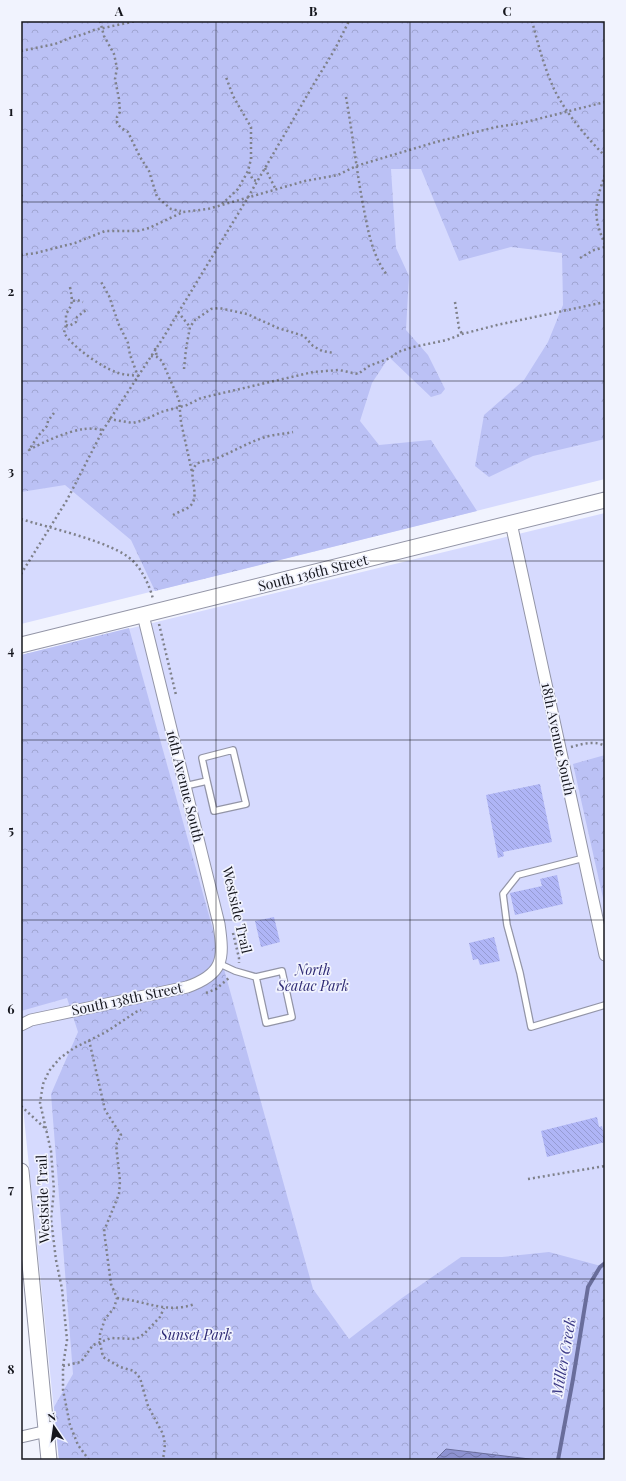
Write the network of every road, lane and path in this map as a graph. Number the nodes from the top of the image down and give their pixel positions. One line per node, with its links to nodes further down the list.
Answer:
1 (100, 21): 5 (path)
2 (136, 21): 5 (path)
3 (349, 21): 13 (path)
4 (532, 21): 10 (path)
5 (102, 28): 6 (path); 24 (path)
6 (21, 51)
7 (226, 77): 14 (path)
8 (346, 97): 12 (path)
9 (605, 102): 10 (path)
10 (568, 112): 11 (path); 12 (path)
11 (605, 156)
12 (356, 166): 19 (path); 29 (path)
13 (265, 168): 16 (path); 19 (path)
14 (248, 172): 16 (path); 23 (path)
15 (605, 175): 18 (path)
16 (257, 181): 22 (path)
17 (605, 184): 18 (path)
18 (601, 187): 25 (path)
19 (276, 190): 22 (path)
20 (21, 195): 21 (path)
21 (24, 199)
22 (246, 199): 23 (path); 37 (path)
23 (222, 205): 24 (path)
24 (183, 212): 27 (path)
25 (605, 244)
26 (605, 247): 28 (path)
27 (21, 255)
28 (580, 258)
29 (387, 275)
30 (100, 280): 46 (path)
31 (70, 287): 32 (path)
32 (73, 301): 33 (path); 38 (path)
33 (83, 302)
34 (455, 302): 40 (path)
35 (605, 302): 40 (path)
36 (86, 310): 38 (path)
37 (178, 312): 39 (path); 41 (path)
38 (66, 325): 46 (path)
39 (190, 327): 42 (path); 45 (path)
40 (462, 334): 47 (path)
41 (155, 348): 43 (path); 44 (path)
42 (334, 353)
43 (151, 356): 44 (path); 46 (path)
44 (157, 357): 47 (path)
45 (184, 369)
46 (138, 376): 49 (path)
47 (180, 408): 49 (path); 52 (path)
48 (54, 413): 50 (path)
49 (110, 419): 50 (path)
50 (103, 430): 57 (path)
51 (293, 432): 52 (path)
52 (192, 473): 54 (path)
53 (605, 500): 56 (street, South 136th Street)
54 (173, 515)
55 (21, 519): 57 (path)
56 (511, 523): 59 (street, South 136th Street); 63 (street, 18th Avenue South)
57 (50, 528): 58 (path); 59 (path)
58 (21, 574)
59 (150, 613): 60 (street, South 136th Street); 61 (path); 65 (street, 16th Avenue South)
60 (21, 645)
61 (178, 701)
62 (605, 746): 63 (path)
63 (560, 749): 66 (street, 18th Avenue South)
64 (207, 781): 64 (lane); 65 (lane)
65 (185, 786): 69 (street, 16th Avenue South)
66 (584, 858): 68 (street, 18th Avenue South); 73 (lane)
67 (231, 926): 70 (path, Westside Trail)
68 (605, 955)
69 (221, 961): 70 (lane); 75 (street, South 138th Street)
70 (235, 971): 71 (lane); 72 (path, Westside Trail)
71 (256, 977): 71 (lane)
72 (201, 995)
73 (605, 1005)
74 (143, 1009): 76 (path, Westside Trail)
75 (21, 1025)
76 (89, 1040): 78 (path, Westside Trail); 82 (path)
77 (21, 1106): 78 (path)
78 (47, 1130): 86 (path, Westside Trail)
79 (605, 1166): 81 (path)
80 (21, 1171): 87 (street)
81 (528, 1179)
82 (117, 1298): 84 (path); 85 (path)
83 (195, 1304): 84 (path)
84 (164, 1308): 85 (path)
85 (100, 1343): 86 (path); 91 (path)
86 (63, 1366): 90 (path, Westside Trail)
87 (46, 1431): 88 (street); 89 (street)
88 (21, 1437)
89 (49, 1460)
90 (89, 1460)
91 (163, 1460)

